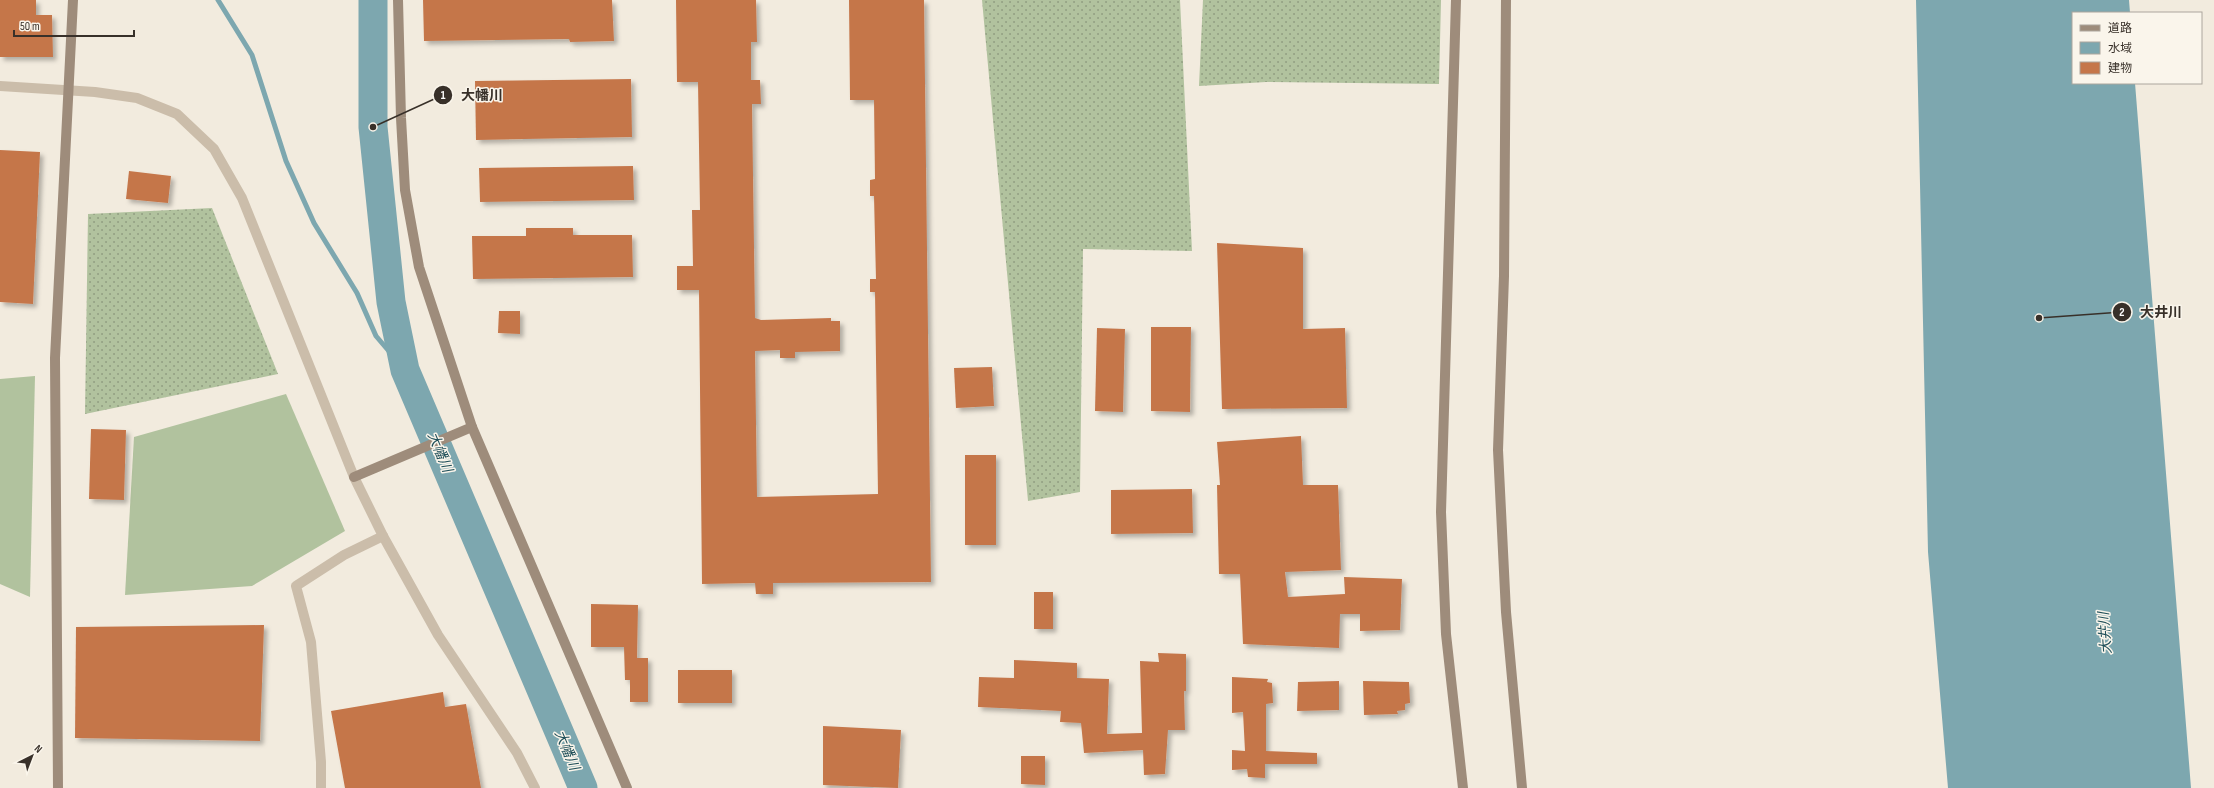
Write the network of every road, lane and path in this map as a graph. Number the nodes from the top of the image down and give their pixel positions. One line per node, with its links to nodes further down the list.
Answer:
1 (73, 0): 6 (street)
2 (398, 0): 7 (street)
3 (1456, 0): 14 (street)
4 (1506, 0): 15 (street)
5 (0, 86): 6 (street)
6 (68, 91): 8 (street); 10 (street)
7 (472, 427): 8 (street); 13 (street)
8 (354, 477): 9 (street)
9 (383, 536): 11 (street); 12 (street)
10 (58, 788)
11 (321, 788)
12 (535, 788)
13 (627, 788)
14 (1463, 788)
15 (1522, 788)

